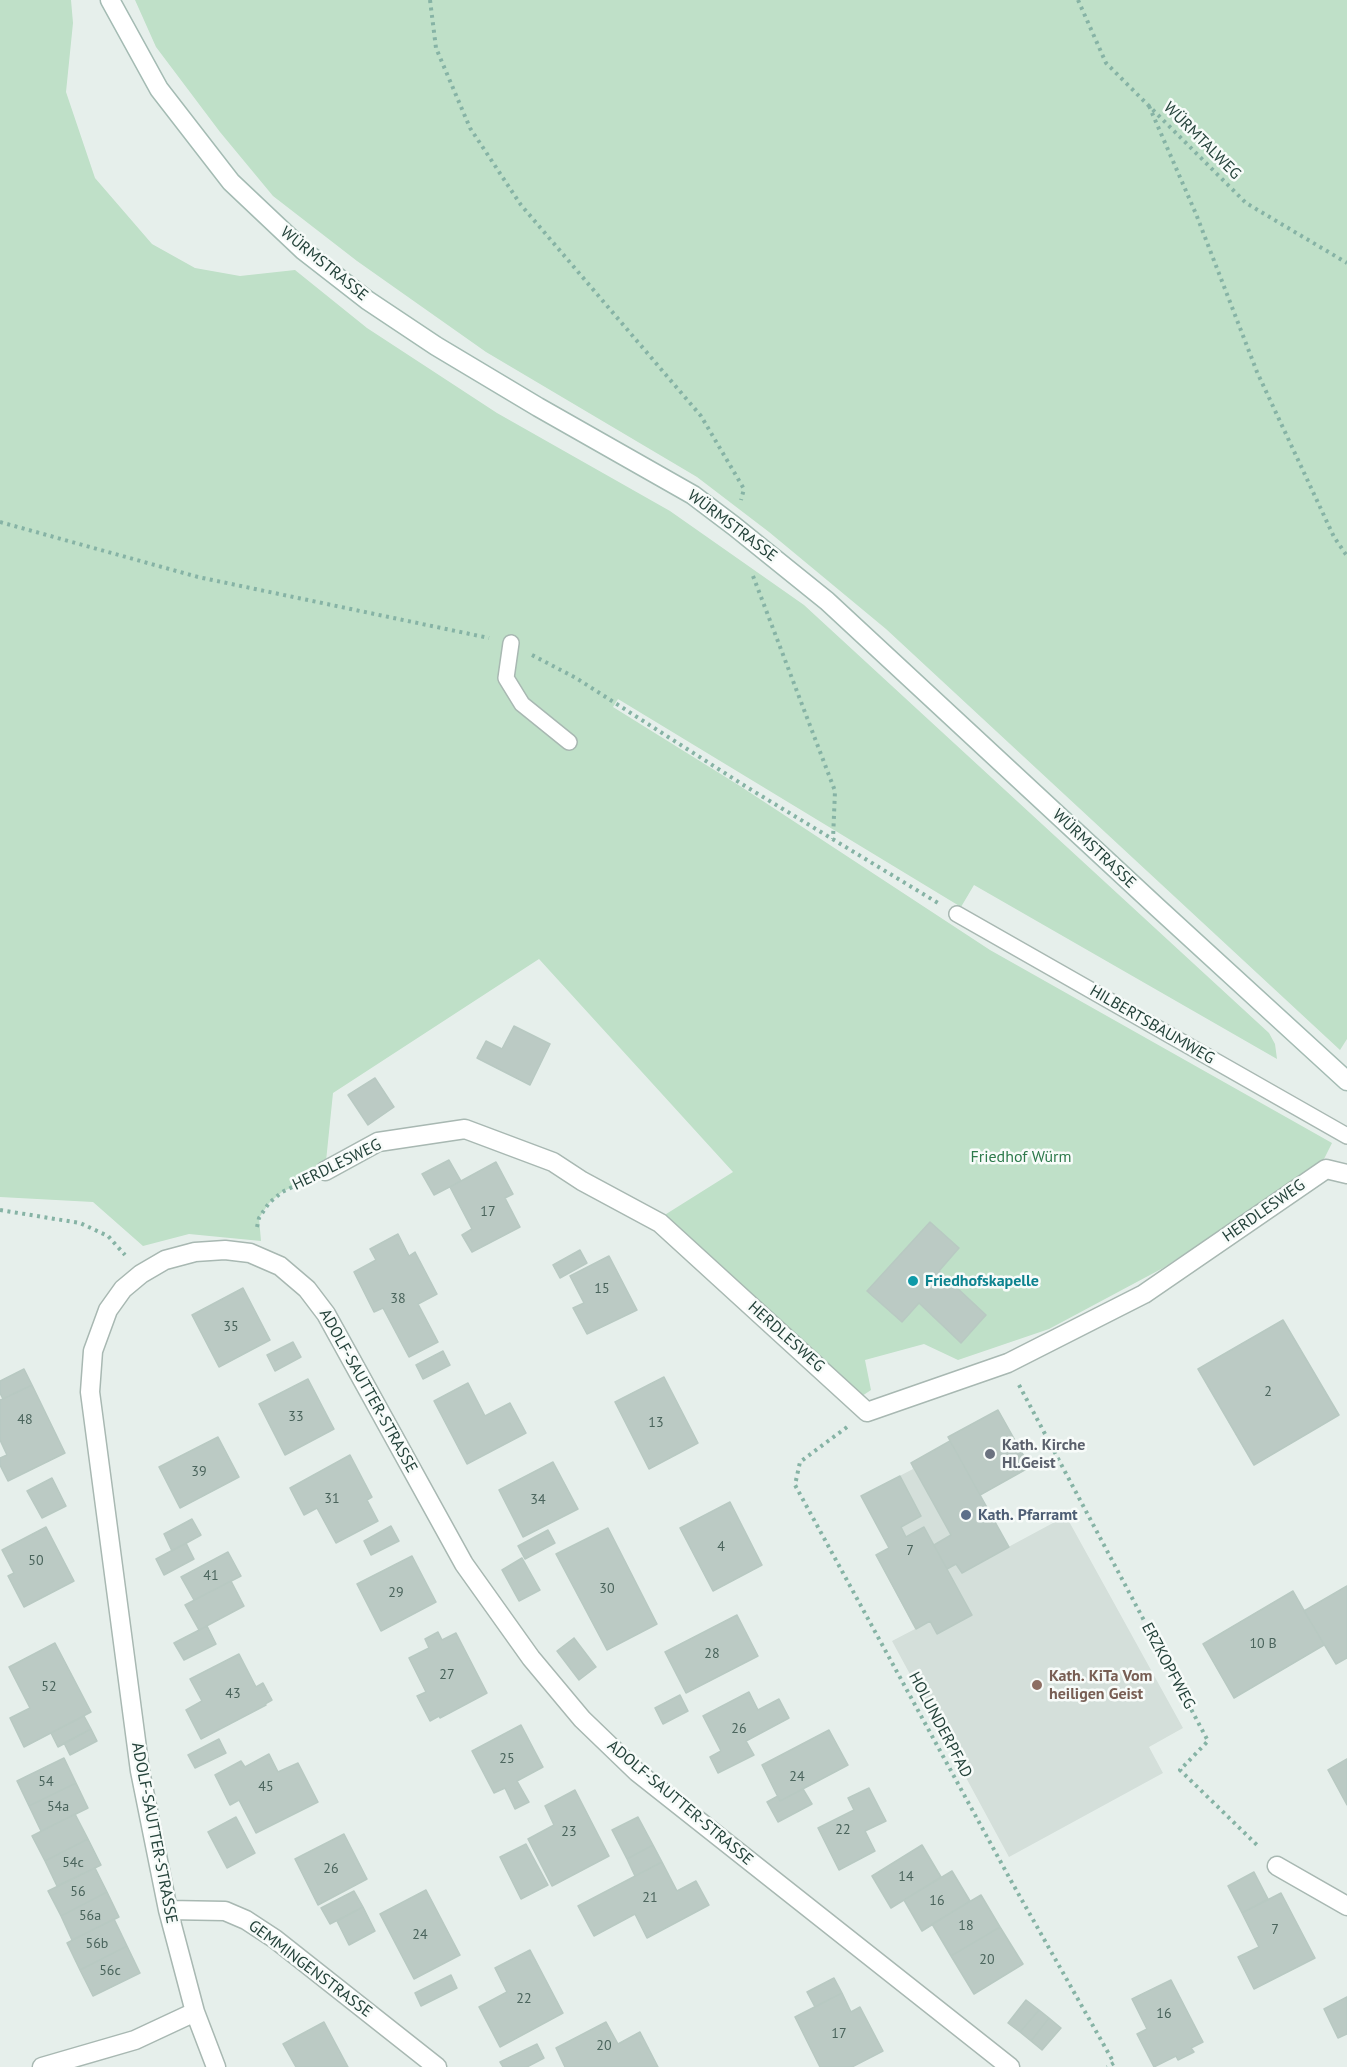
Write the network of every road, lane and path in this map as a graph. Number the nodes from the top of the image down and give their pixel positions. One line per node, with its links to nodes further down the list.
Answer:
1 (110, 0): 7 (street, WÜRMSTRASSE)
2 (430, 0): 7 (path)
3 (1077, 0): 4 (path, WÜRMTALWEG)
4 (1149, 106): 5 (path, WÜRMTALWEG); 8 (path)
5 (1347, 263)
6 (0, 522): 10 (path)
7 (734, 526): 14 (street, WÜRMSTRASSE)
8 (1347, 556)
9 (751, 570): 12 (path)
10 (511, 643): 11 (lane); 12 (path)
11 (569, 742)
12 (833, 839): 13 (path)
13 (957, 914): 15 (lane, HILBERTSBAUMWEG)
14 (1347, 1081)
15 (1347, 1136)
16 (325, 1171): 19 (path, HERDLESWEG); 22 (street, HERDLESWEG)
17 (1347, 1174): 21 (street, HERDLESWEG)
18 (0, 1210): 20 (path)
19 (250, 1252): 20 (street, ADOLF-SAUTTER-STRASSE); 30 (street, ADOLF-SAUTTER-STRASSE)
20 (141, 1274): 25 (street, ADOLF-SAUTTER-STRASSE)
21 (1008, 1363): 22 (street, HERDLESWEG); 23 (path, ERZKOPFWEG)
22 (867, 1412): 31 (path, HOLUNDERPFAD)
23 (1277, 1866): 24 (street)
24 (1347, 1906)
25 (168, 1910): 26 (street, ADOLF-SAUTTER-STRASSE); 29 (street, GEMMINGENSTRASSE)
26 (195, 2012): 27 (street); 28 (street, ADOLF-SAUTTER-STRASSE)
27 (42, 2067)
28 (216, 2067)
29 (437, 2067)
30 (1010, 2067)
31 (1107, 2067)

